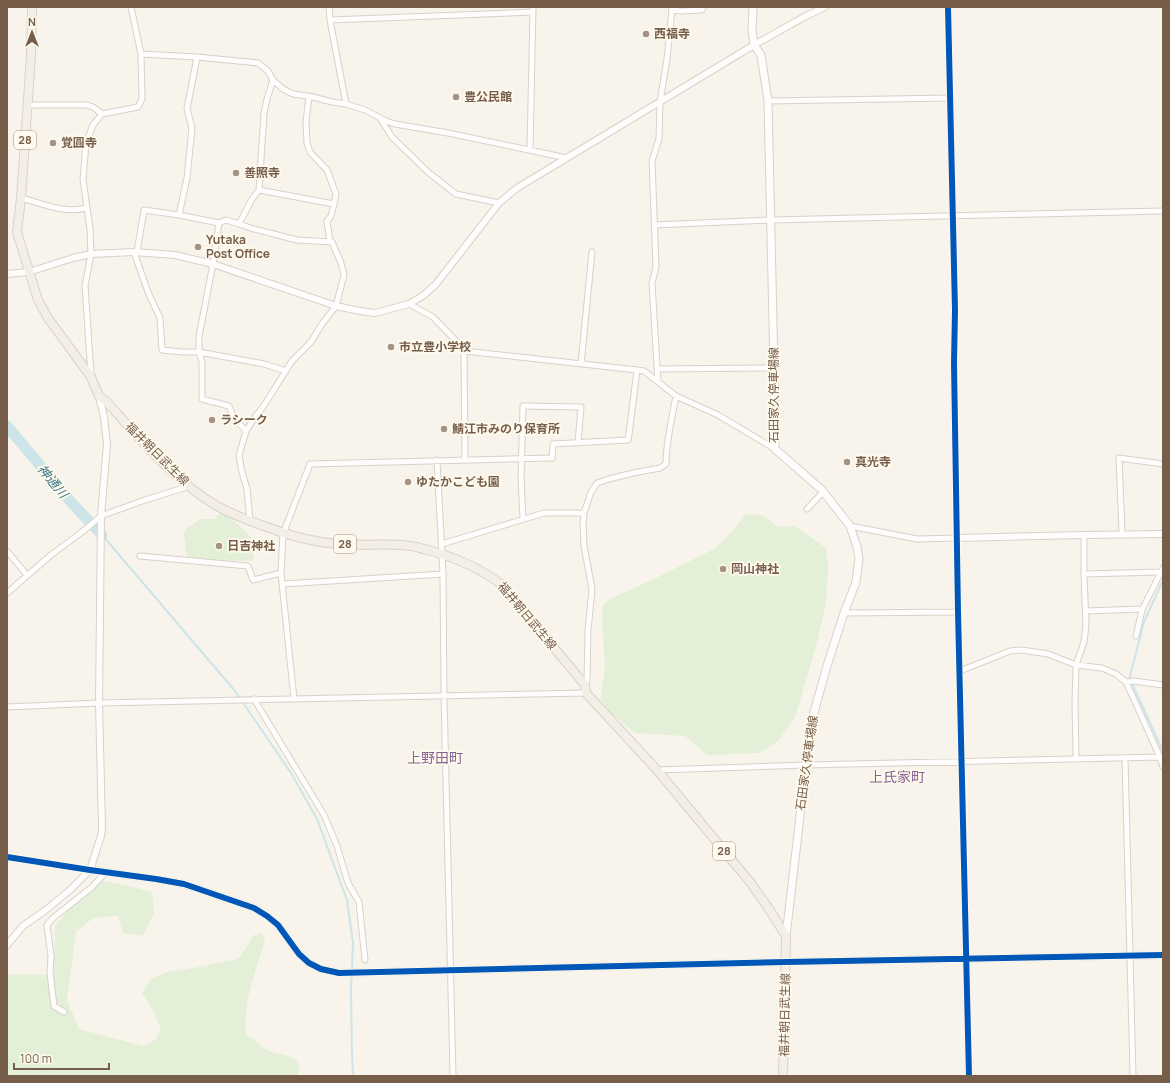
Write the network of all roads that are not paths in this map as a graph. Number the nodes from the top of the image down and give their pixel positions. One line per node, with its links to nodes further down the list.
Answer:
1 (32, 7): 20 (main road, 福井朝日武生線 / 28)
2 (132, 7): 12 (street)
3 (329, 7): 10 (street)
4 (703, 7): 9 (street)
5 (753, 7): 11 (main road, 石田家久停車場線)
6 (825, 7): 11 (street)
7 (948, 7): 16 (street)
8 (533, 9): 10 (street); 23 (street)
9 (671, 9): 18 (street)
10 (330, 20): 19 (street)
11 (754, 45): 17 (main road, 石田家久停車場線); 18 (street)
12 (141, 54): 13 (street); 21 (street)
13 (197, 57): 14 (street); 31 (street)
14 (273, 80): 15 (street); 25 (street)
15 (309, 96): 19 (street); 28 (street)
16 (950, 98): 17 (street); 32 (street)
17 (768, 101): 33 (main road, 石田家久停車場線)
18 (660, 102): 24 (street); 36 (street)
19 (346, 104): 22 (street)
20 (27, 105): 21 (street); 26 (main road, 福井朝日武生線 / 28)
21 (102, 114): 29 (street)
22 (380, 118): 23 (street); 27 (street)
23 (530, 150): 24 (street)
24 (567, 158): 27 (street)
25 (259, 190): 28 (street); 35 (street)
26 (21, 198): 29 (street); 42 (main road, 福井朝日武生線 / 28)
27 (499, 203): 44 (street)
28 (334, 204): 37 (street)
29 (86, 208): 40 (street)
30 (1163, 211): 32 (street)
31 (179, 215): 34 (street); 38 (street)
32 (953, 216): 33 (street); 76 (street)
33 (771, 220): 36 (street); 49 (main road, 石田家久停車場線)
34 (219, 223): 35 (street); 41 (street)
35 (239, 224): 37 (street)
36 (654, 225): 50 (street)
37 (330, 242): 45 (street)
38 (135, 252): 40 (street); 41 (street); 47 (street)
39 (592, 252): 48 (street)
40 (91, 254): 42 (street); 53 (street)
41 (213, 264): 45 (street); 47 (street)
42 (29, 272): 43 (street); 53 (main road, 福井朝日武生線 / 28)
43 (7, 274)
44 (409, 304): 45 (street); 46 (street)
45 (336, 306): 52 (street)
46 (464, 351): 48 (street); 62 (street)
47 (199, 352): 52 (street); 57 (street)
48 (581, 364): 51 (street)
49 (774, 368): 50 (street); 59 (main road, 石田家久停車場線)
50 (658, 369): 54 (street)
51 (638, 370): 54 (street); 58 (street)
52 (286, 371): 57 (street)
53 (91, 377): 55 (main road, 福井朝日武生線 / 28)
54 (658, 382): 56 (street)
55 (99, 396): 64 (main road, 福井朝日武生線 / 28); 68 (street)
56 (676, 396): 59 (street); 67 (street)
57 (246, 431): 70 (street)
58 (578, 443): 60 (street); 60 (street)
59 (775, 450): 65 (main road, 石田家久停車場線)
60 (521, 459): 62 (street); 69 (street)
61 (437, 460): 62 (street); 73 (street); 77 (street)
62 (465, 460)
63 (1163, 464): 72 (street)
64 (190, 486): 68 (street); 70 (main road, 福井朝日武生線 / 28)
65 (823, 492): 66 (street); 71 (main road, 石田家久停車場線)
66 (807, 509)
67 (584, 513): 69 (street); 97 (street)
68 (101, 516): 85 (street); 101 (street)
69 (522, 519): 77 (street)
70 (250, 521): 73 (main road, 福井朝日武生線 / 28)
71 (850, 526): 76 (street); 91 (main road, 石田家久停車場線)
72 (1122, 531)
73 (283, 534): 79 (main road, 福井朝日武生線 / 28); 82 (street)
74 (1163, 534): 75 (street)
75 (1084, 535): 76 (street); 84 (street)
76 (957, 538): 90 (street)
77 (442, 544): 79 (street)
78 (7, 551): 85 (street)
79 (443, 554): 83 (street); 97 (main road, 福井朝日武生線 / 28)
80 (140, 556): 82 (street)
81 (1162, 570): 84 (street); 88 (street)
82 (281, 573): 86 (street)
83 (443, 574): 86 (street); 98 (street)
84 (1084, 574): 89 (street)
85 (27, 575): 87 (street)
86 (283, 584): 99 (street)
87 (7, 593)
88 (1142, 609): 89 (street); 92 (street)
89 (1085, 611): 93 (street)
90 (958, 612): 91 (street); 94 (street)
91 (844, 613): 107 (main road, 石田家久停車場線)
92 (1136, 636)
93 (1076, 665): 94 (street); 95 (street); 104 (street)
94 (960, 671): 106 (street)
95 (1130, 682): 96 (street); 103 (street)
96 (1163, 685)
97 (585, 689): 98 (street); 109 (main road, 福井朝日武生線 / 28)
98 (444, 695): 99 (street); 120 (street)
99 (294, 699): 100 (street)
100 (254, 700): 101 (street); 118 (street)
101 (100, 703): 102 (street); 111 (street)
102 (7, 707)
103 (1160, 757): 105 (street); 108 (street)
104 (1076, 758): 105 (street); 106 (street)
105 (1126, 758): 115 (street)
106 (961, 762): 107 (street); 117 (street)
107 (806, 765): 109 (street); 113 (main road, 石田家久停車場線)
108 (1163, 767)
109 (657, 770): 113 (main road, 福井朝日武生線 / 28)
110 (7, 857): 111 (street)
111 (90, 870): 112 (street); 114 (street)
112 (106, 872): 120 (street); 121 (street)
113 (786, 936): 119 (main road, 福井朝日武生線)
114 (7, 945)
115 (1130, 955): 116 (street); 117 (street); 125 (street)
116 (1163, 956)
117 (966, 958): 119 (street); 124 (street)
118 (364, 960)
119 (786, 962): 120 (street); 123 (main road, 福井朝日武生線)
120 (450, 971): 122 (street)
121 (64, 1012)
122 (453, 1076)
123 (783, 1076)
124 (969, 1076)
125 (1133, 1076)

